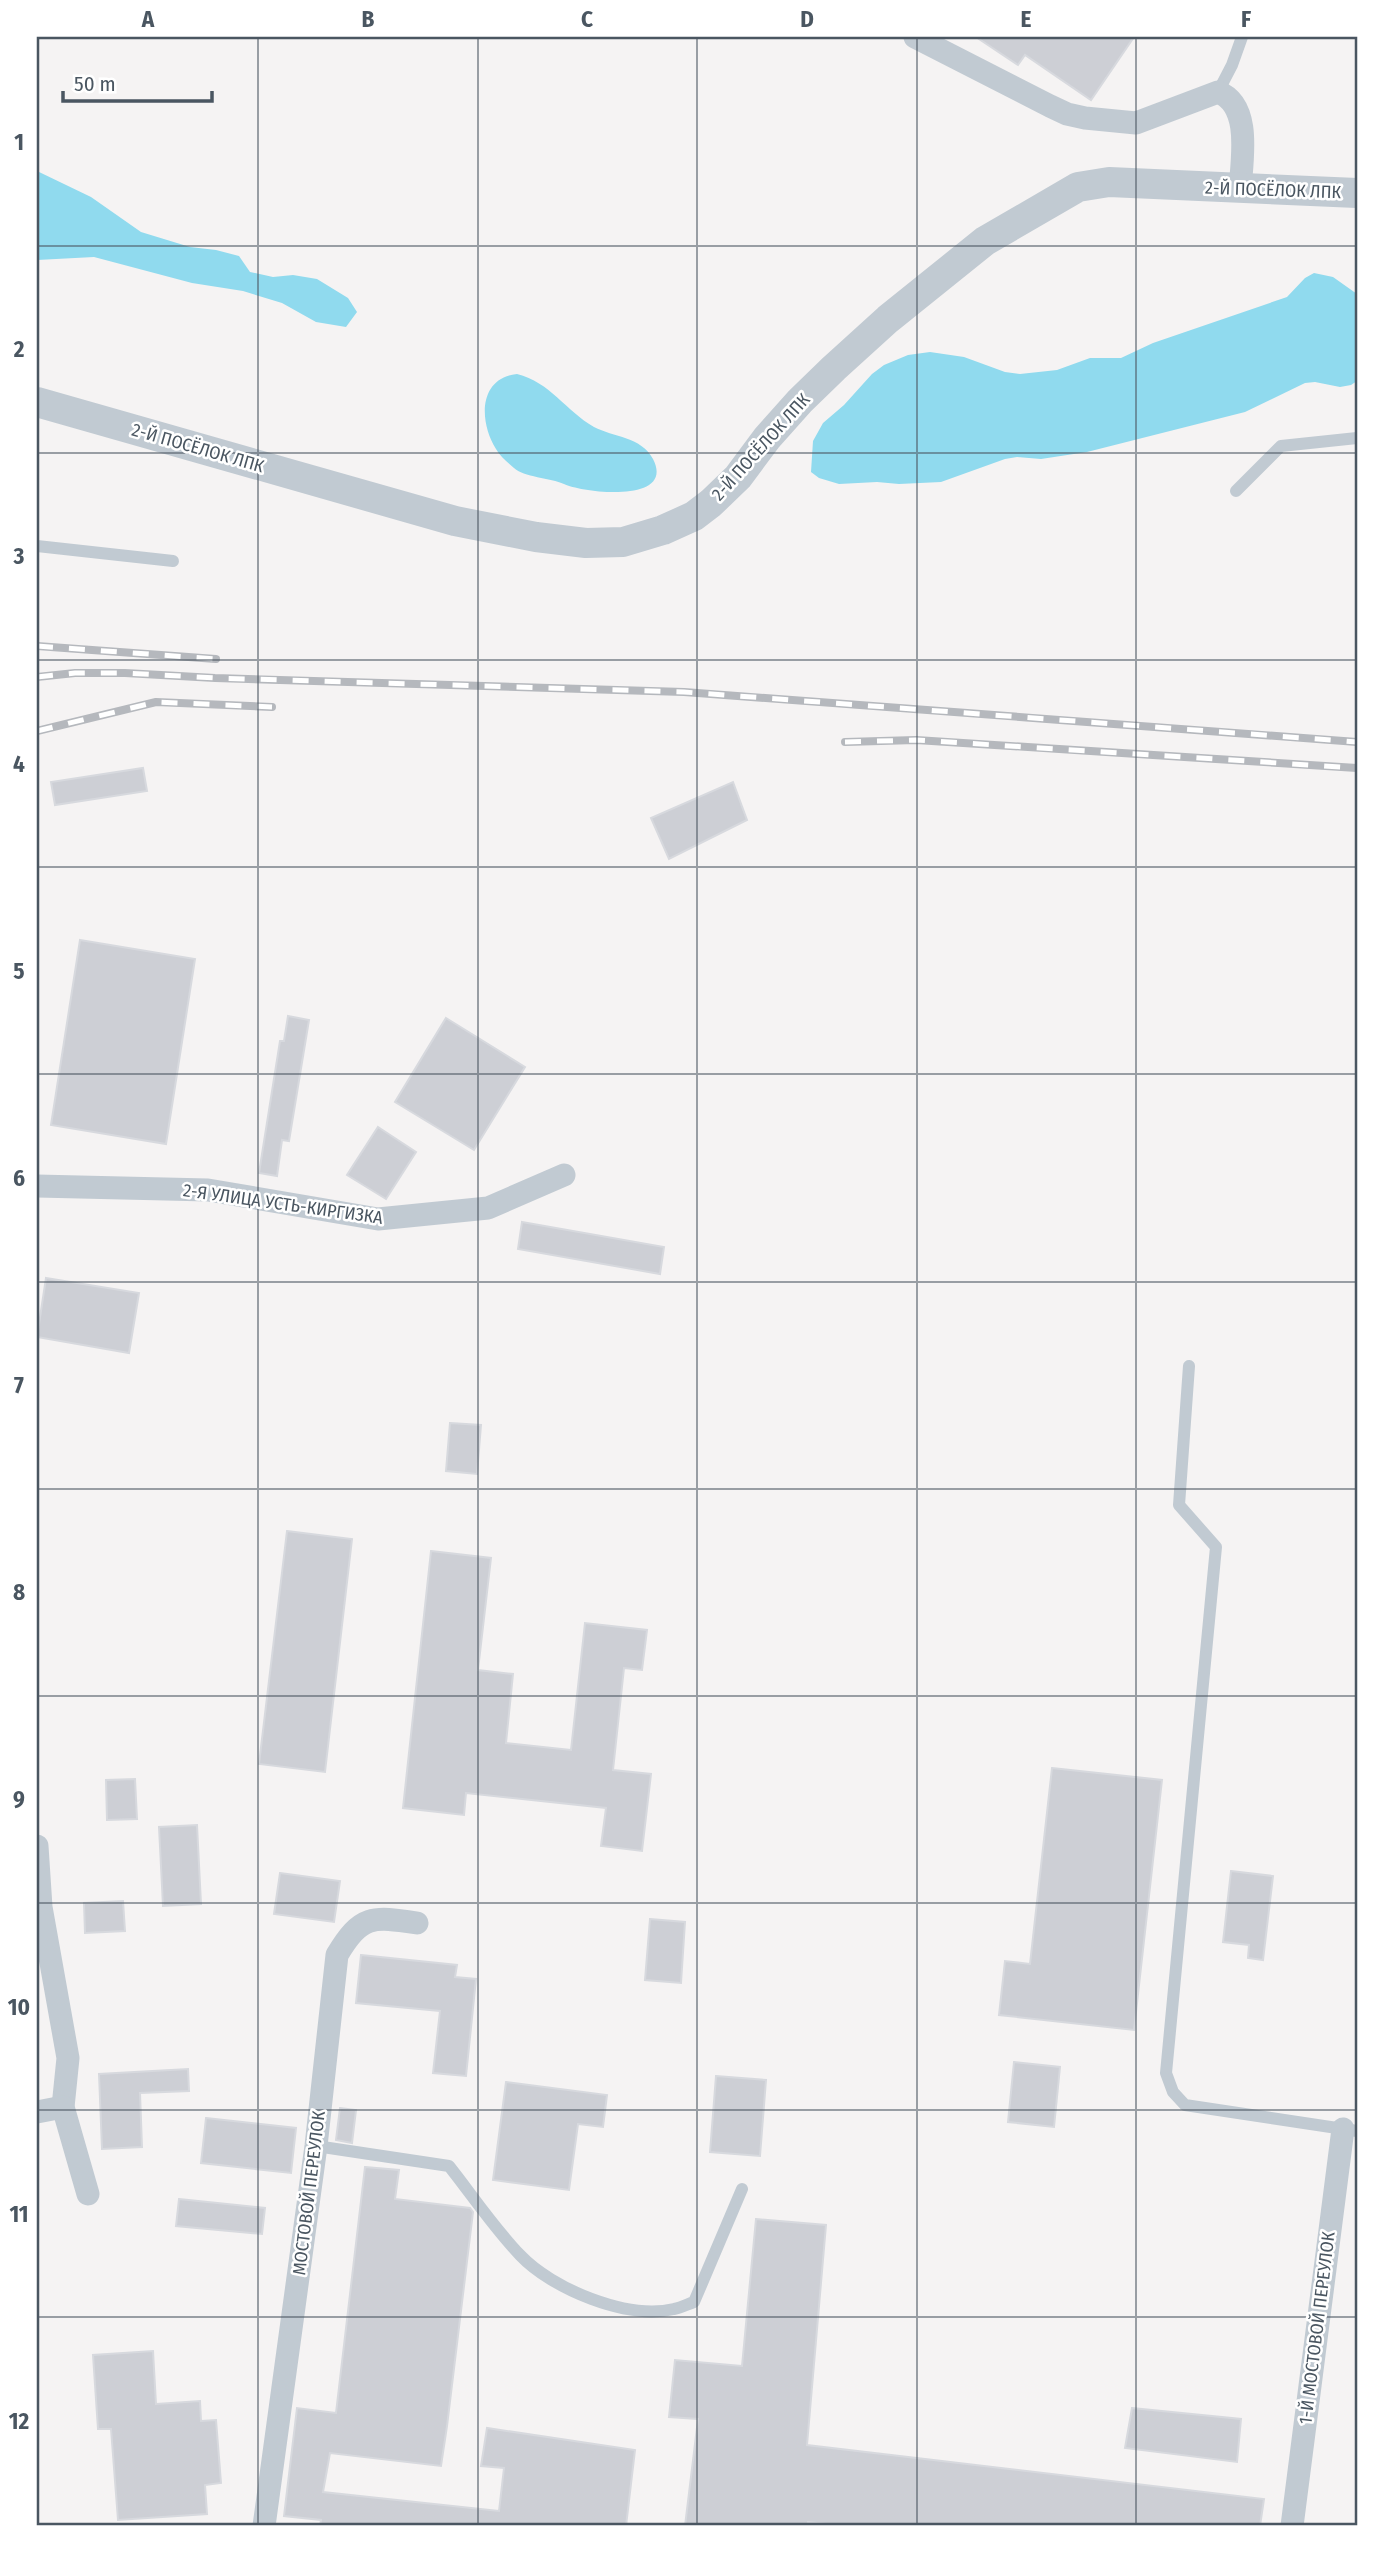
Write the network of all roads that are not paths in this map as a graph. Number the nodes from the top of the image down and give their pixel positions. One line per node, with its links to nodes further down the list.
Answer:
1 (915, 37): 3 (street)
2 (1242, 37): 3 (lane)
3 (1219, 92): 4 (street)
4 (1240, 189): 5 (street, 2-Й ПОСЁЛОК ЛПК); 6 (street, 2-Й ПОСЁЛОК ЛПК)
5 (1357, 193)
6 (37, 402)
7 (1357, 438): 8 (lane)
8 (1236, 491)
9 (37, 546): 10 (lane)
10 (173, 561)
11 (564, 1175): 12 (street, 2-Я УЛИЦА УСТЬ-КИРГИЗКА)
12 (37, 1186)
13 (1189, 1366): 18 (lane)
14 (37, 1846): 16 (street)
15 (417, 1923): 19 (street, МОСТОВОЙ ПЕРЕУЛОК)
16 (63, 2107): 17 (street); 21 (street)
17 (37, 2112)
18 (1350, 2130): 23 (street, 1-Й МОСТОВОЙ ПЕРЕУЛОК)
19 (316, 2146): 20 (lane); 22 (street, МОСТОВОЙ ПЕРЕУЛОК)
20 (742, 2189)
21 (88, 2194)
22 (264, 2526)
23 (1292, 2526)

